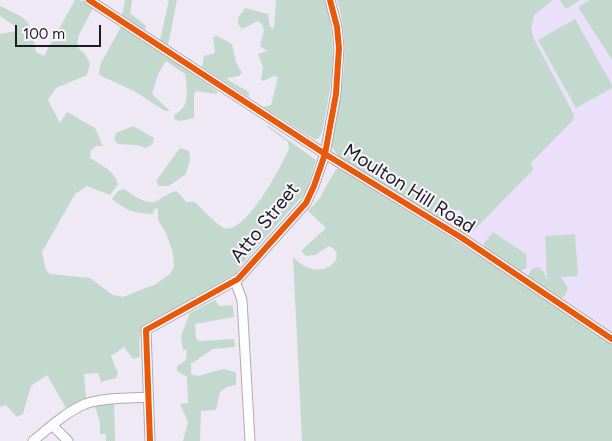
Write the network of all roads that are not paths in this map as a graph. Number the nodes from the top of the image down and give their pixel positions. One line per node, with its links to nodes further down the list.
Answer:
1 (89, 0): 3 (street, Moulton Hill Road)
2 (330, 0): 3 (street, Atto Street)
3 (325, 154): 4 (street, Atto Street); 5 (street, Moulton Hill Road)
4 (235, 281): 6 (street); 11 (street, Atto Street)
5 (612, 339)
6 (148, 397): 7 (street); 10 (street)
7 (52, 425): 8 (street); 9 (street)
8 (33, 441)
9 (68, 441)
10 (150, 441)
11 (250, 441)

